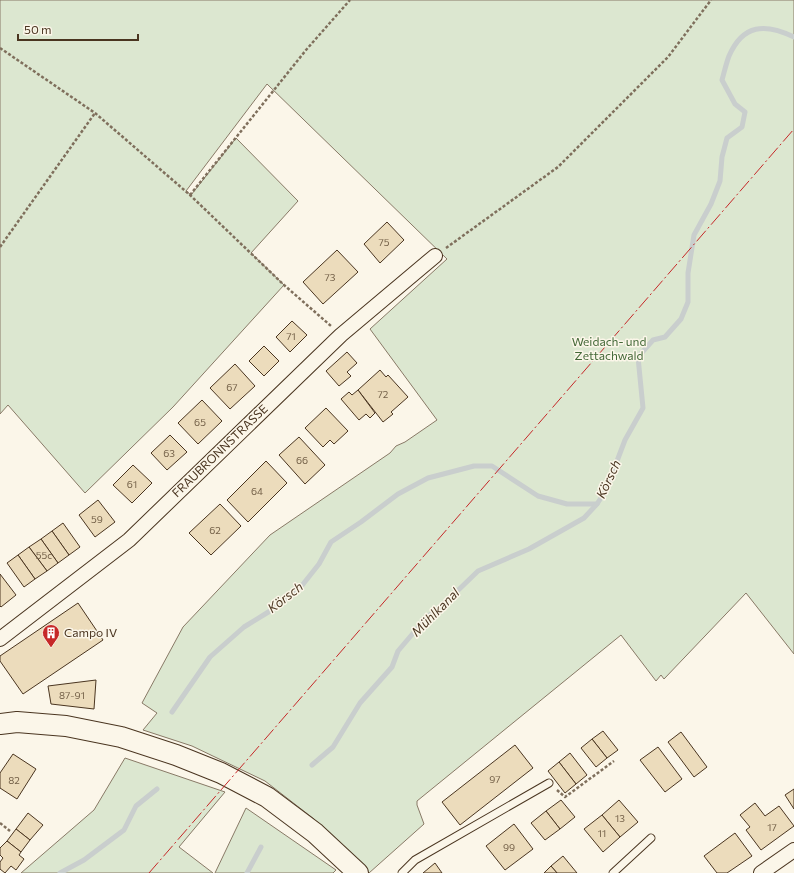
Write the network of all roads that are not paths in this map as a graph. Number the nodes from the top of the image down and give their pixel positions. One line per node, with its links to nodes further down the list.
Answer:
1 (435, 256): 2 (street, FRAUBRONNSTRASSE)
2 (0, 639)
3 (0, 724): 7 (main road)
4 (549, 783): 8 (lane)
5 (651, 838): 9 (lane)
6 (794, 850): 10 (street)
7 (358, 873)
8 (402, 873)
9 (613, 873)
10 (761, 873)

